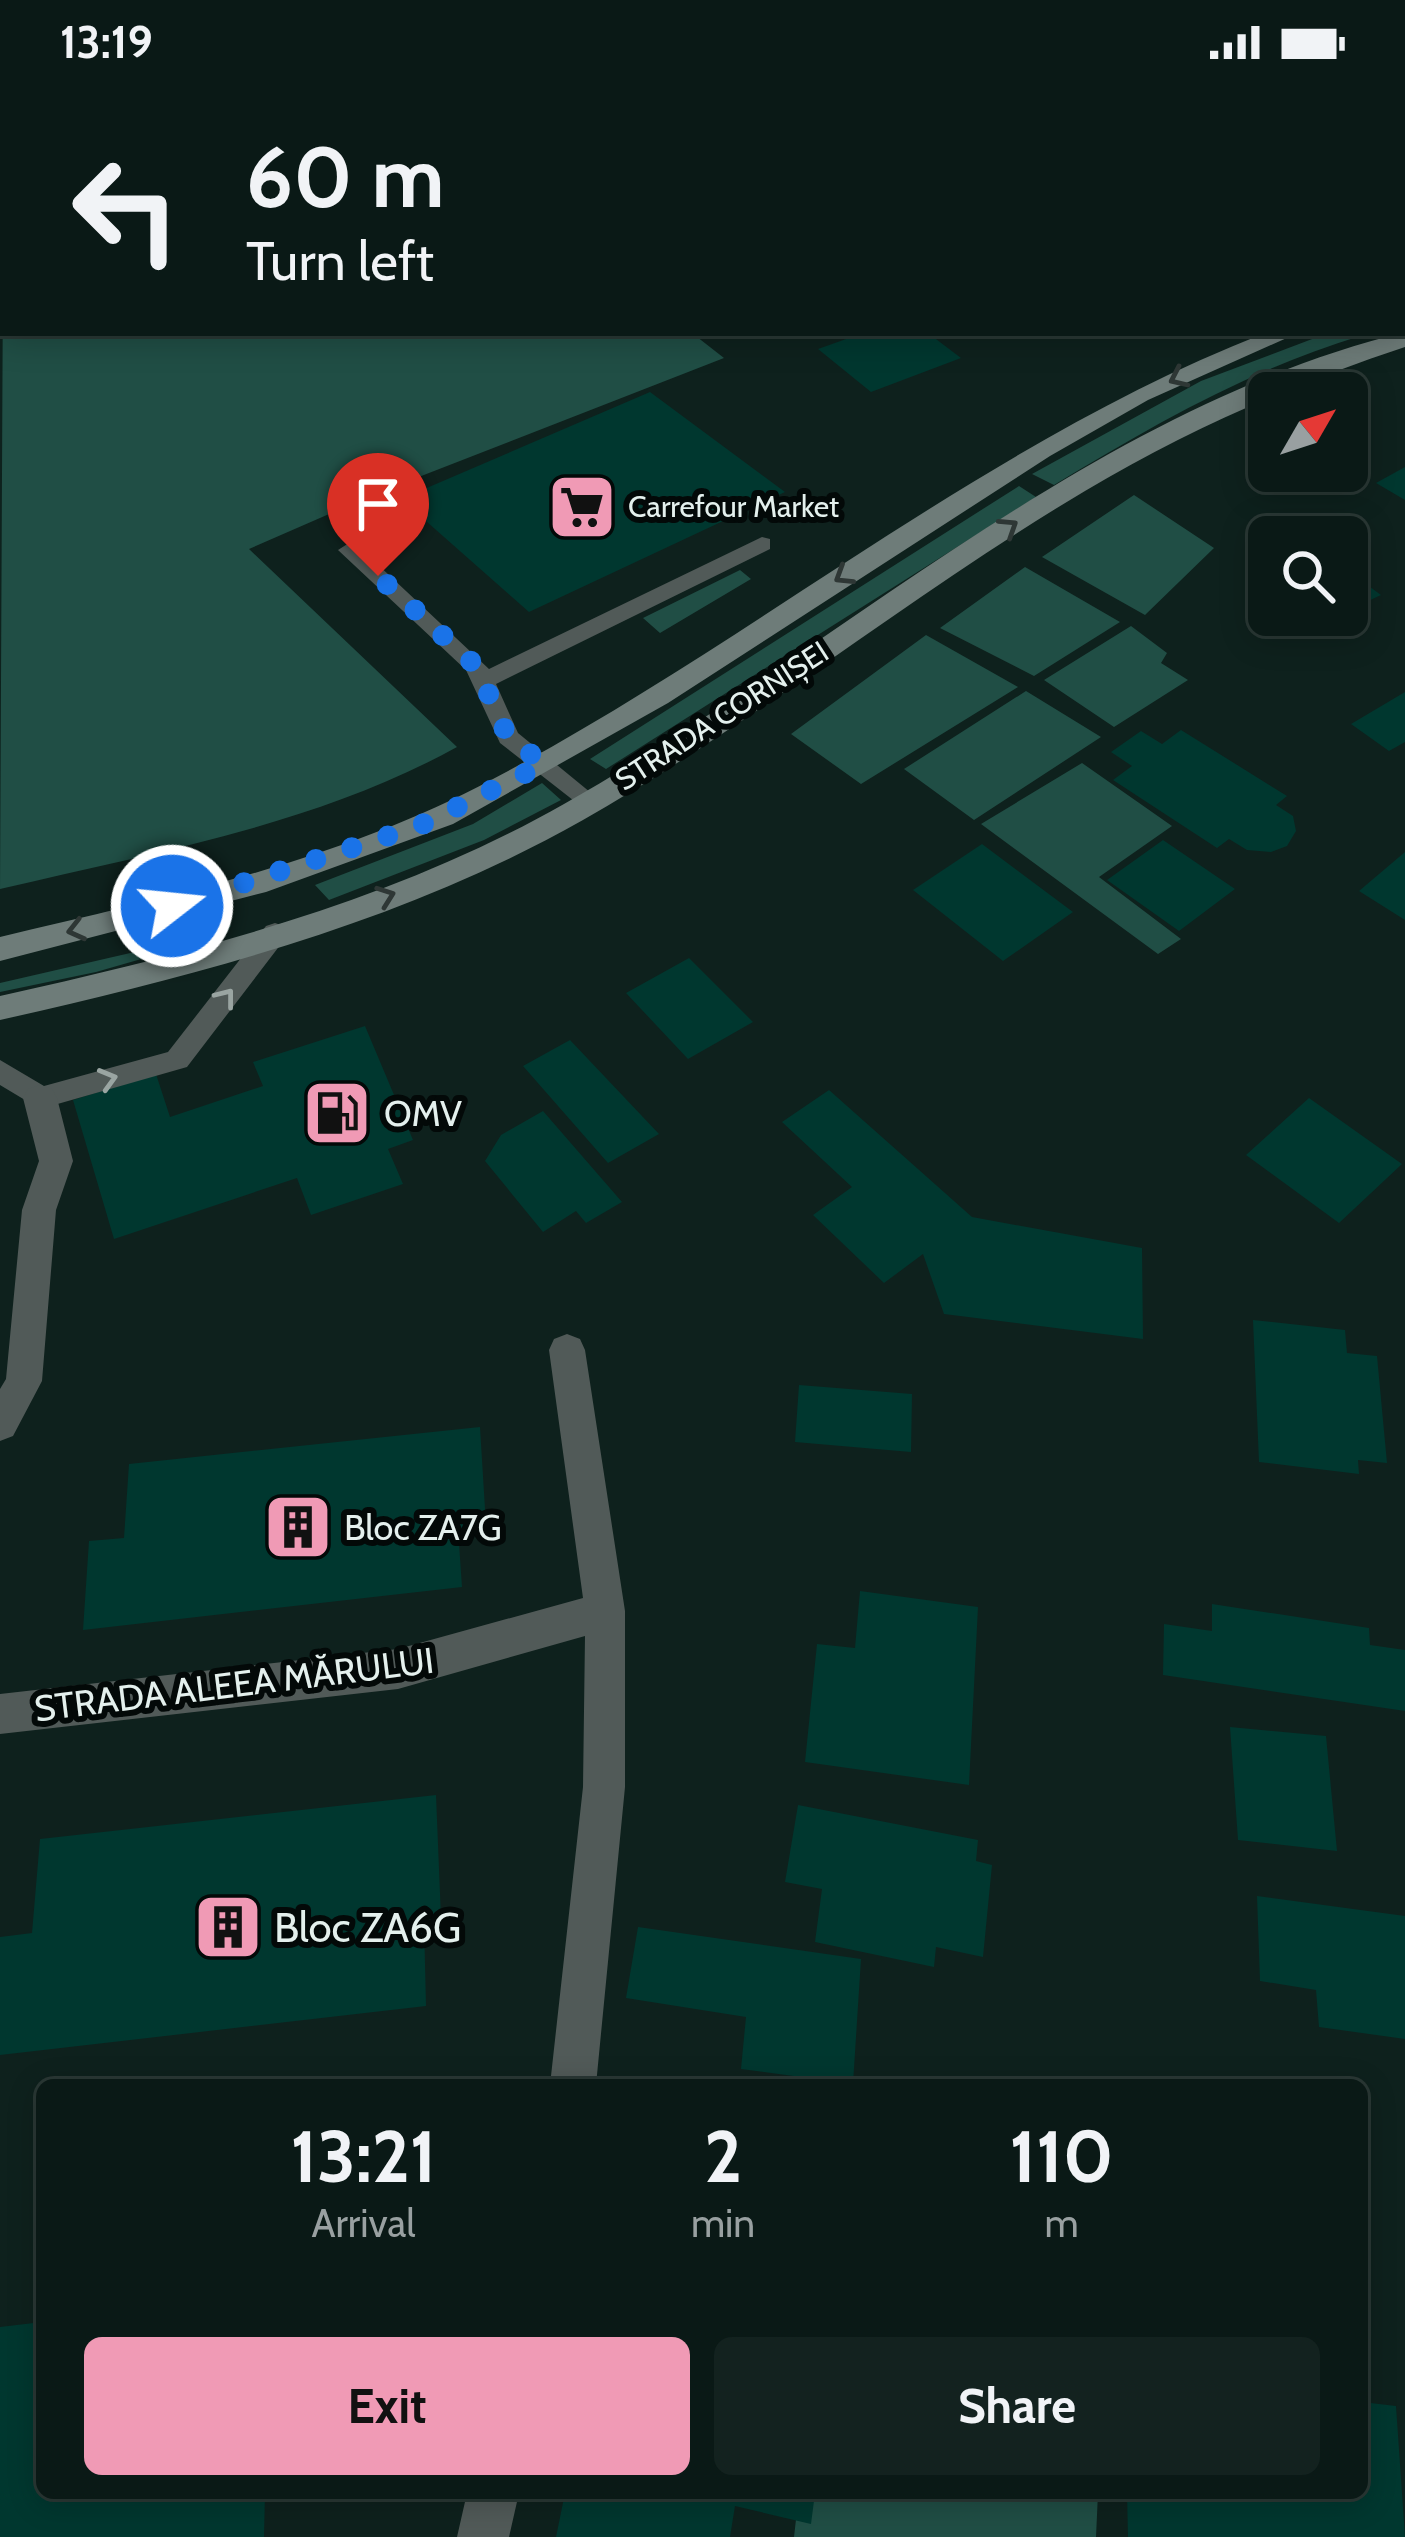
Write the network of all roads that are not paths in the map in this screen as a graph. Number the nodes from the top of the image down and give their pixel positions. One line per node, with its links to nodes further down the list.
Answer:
1 (1279, 336): 6 (street, STRADA CORNIȘEI, one-way to 6)
2 (1401, 338): 7 (street, STRADA CORNIȘEI, one-way to 2)
3 (762, 544): 5 (lane)
4 (349, 550): 5 (lane)
5 (486, 680): 6 (lane)
6 (544, 764): 7 (lane); 8 (street, STRADA CORNIȘEI)
7 (587, 803): 9 (street, STRADA CORNIȘEI, one-way to 7)
8 (254, 882): 9 (street); 10 (street, STRADA CORNIȘEI, one-way to 10)
9 (275, 933): 11 (street, STRADA CORNIȘEI); 13 (lane, one-way to 9)
10 (0, 949)
11 (0, 1008)
12 (0, 1071): 13 (lane)
13 (40, 1098): 15 (street)
14 (567, 1350): 16 (street)
15 (0, 1424)
16 (605, 1611): 17 (street, STRADA ALEEA MĂRULUI); 18 (street)
17 (0, 1714)
18 (574, 2079)
19 (492, 2499): 20 (street)
20 (483, 2537)

